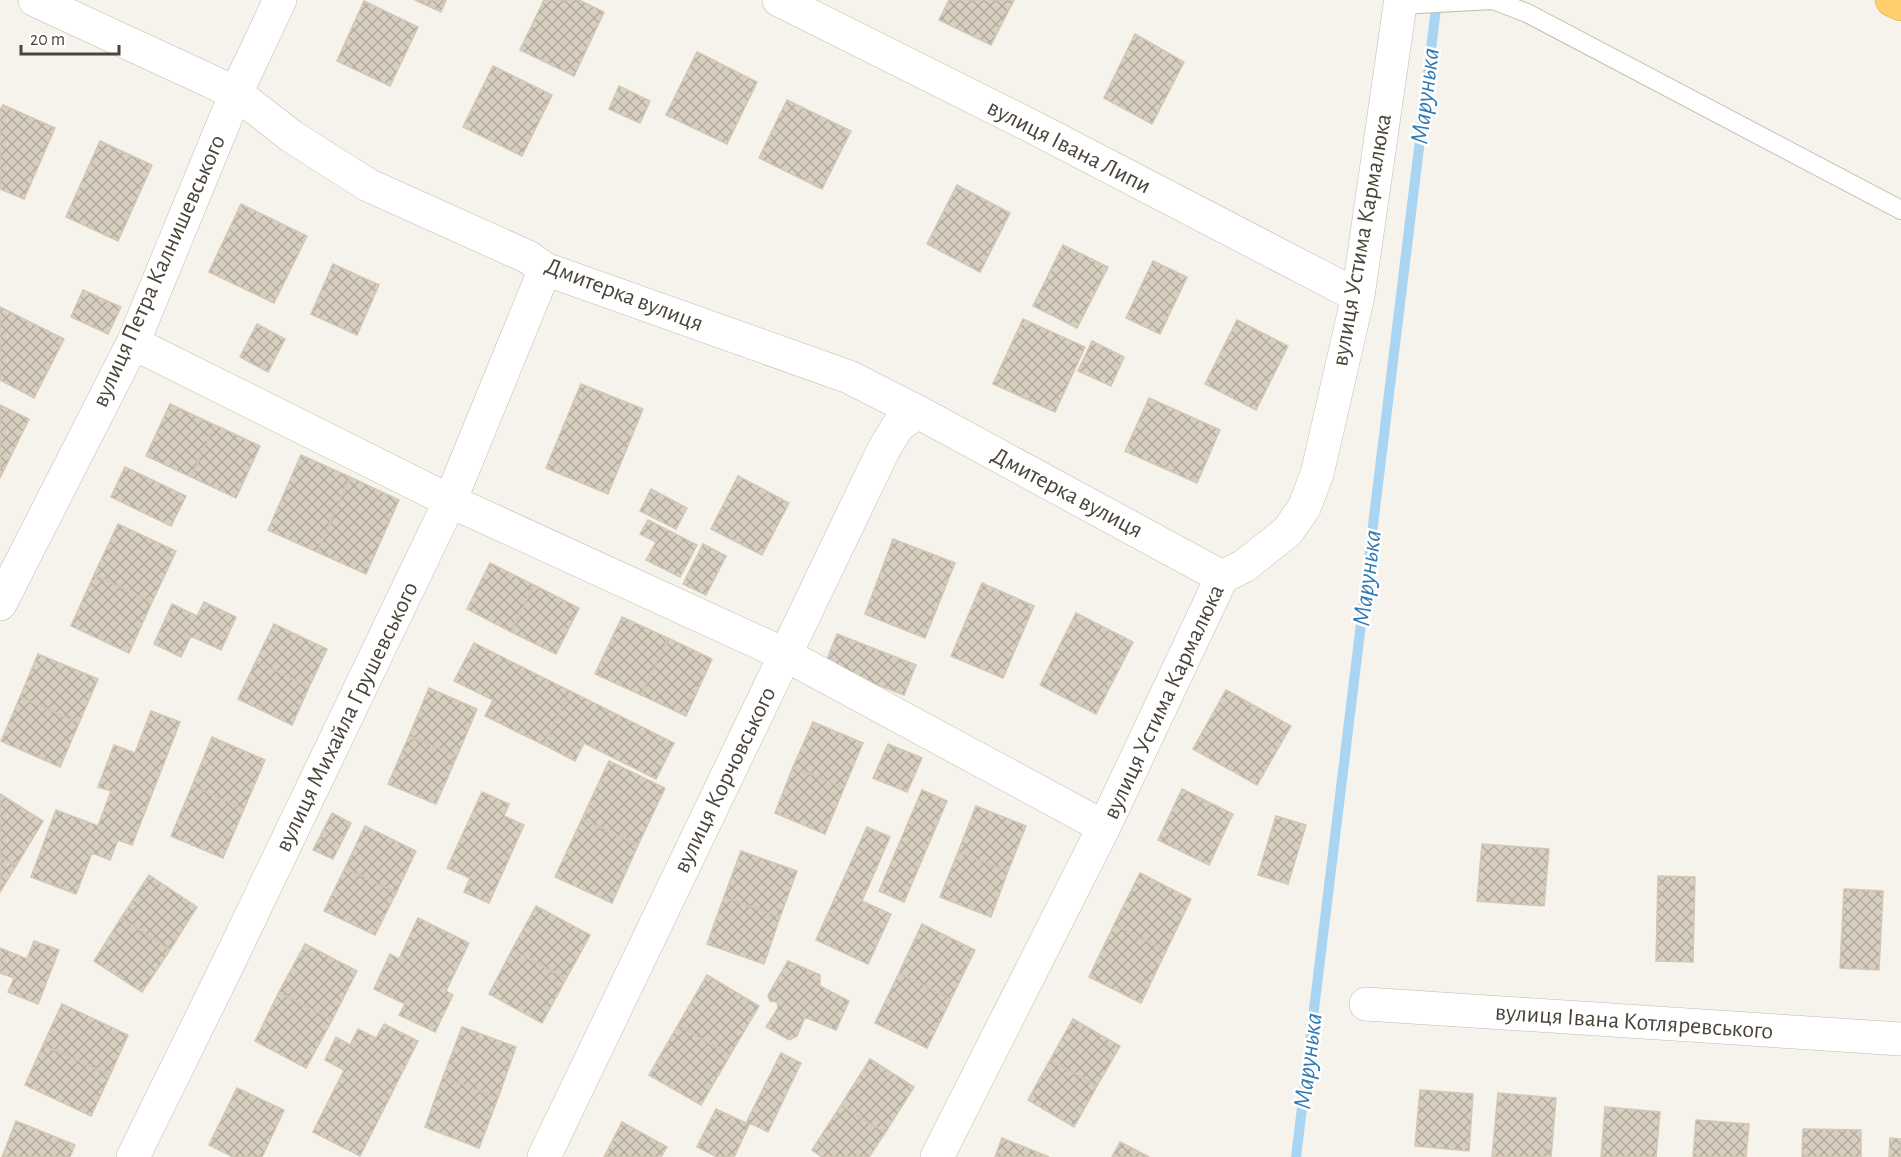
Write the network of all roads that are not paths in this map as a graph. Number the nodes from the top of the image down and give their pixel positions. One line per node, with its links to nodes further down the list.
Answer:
1 (35, 0): 7 (street, Дмитерка вулиця)
2 (280, 0): 7 (street, вулиця Петра Калнишевського)
3 (779, 0): 10 (street, вулиця Івана Липи)
4 (1892, 0): 6 (highway)
5 (1408, 4): 8 (lane); 10 (street, вулиця Устима Кармалюка)
6 (1901, 4)
7 (236, 93): 9 (street, Дмитерка вулиця); 11 (street, вулиця Петра Калнишевського)
8 (1901, 210)
9 (544, 269): 12 (street, Дмитерка вулиця); 13 (street, вулиця Михайла Грушевського)
10 (1358, 296): 14 (street, вулиця Устима Кармалюка)
11 (133, 343): 13 (street); 15 (street, вулиця Петра Калнишевського)
12 (918, 412): 14 (street, Дмитерка вулиця); 16 (street, вулиця Корчовського)
13 (450, 501): 16 (street); 20 (street, вулиця Михайла Грушевського)
14 (1222, 577): 17 (street, вулиця Устима Кармалюка)
15 (0, 604)
16 (784, 654): 17 (street); 21 (street, вулиця Корчовського)
17 (1104, 827): 22 (street, вулиця Устима Кармалюка)
18 (1366, 1004): 19 (street, вулиця Івана Котляревського)
19 (1901, 1039)
20 (133, 1157)
21 (544, 1157)
22 (937, 1157)

